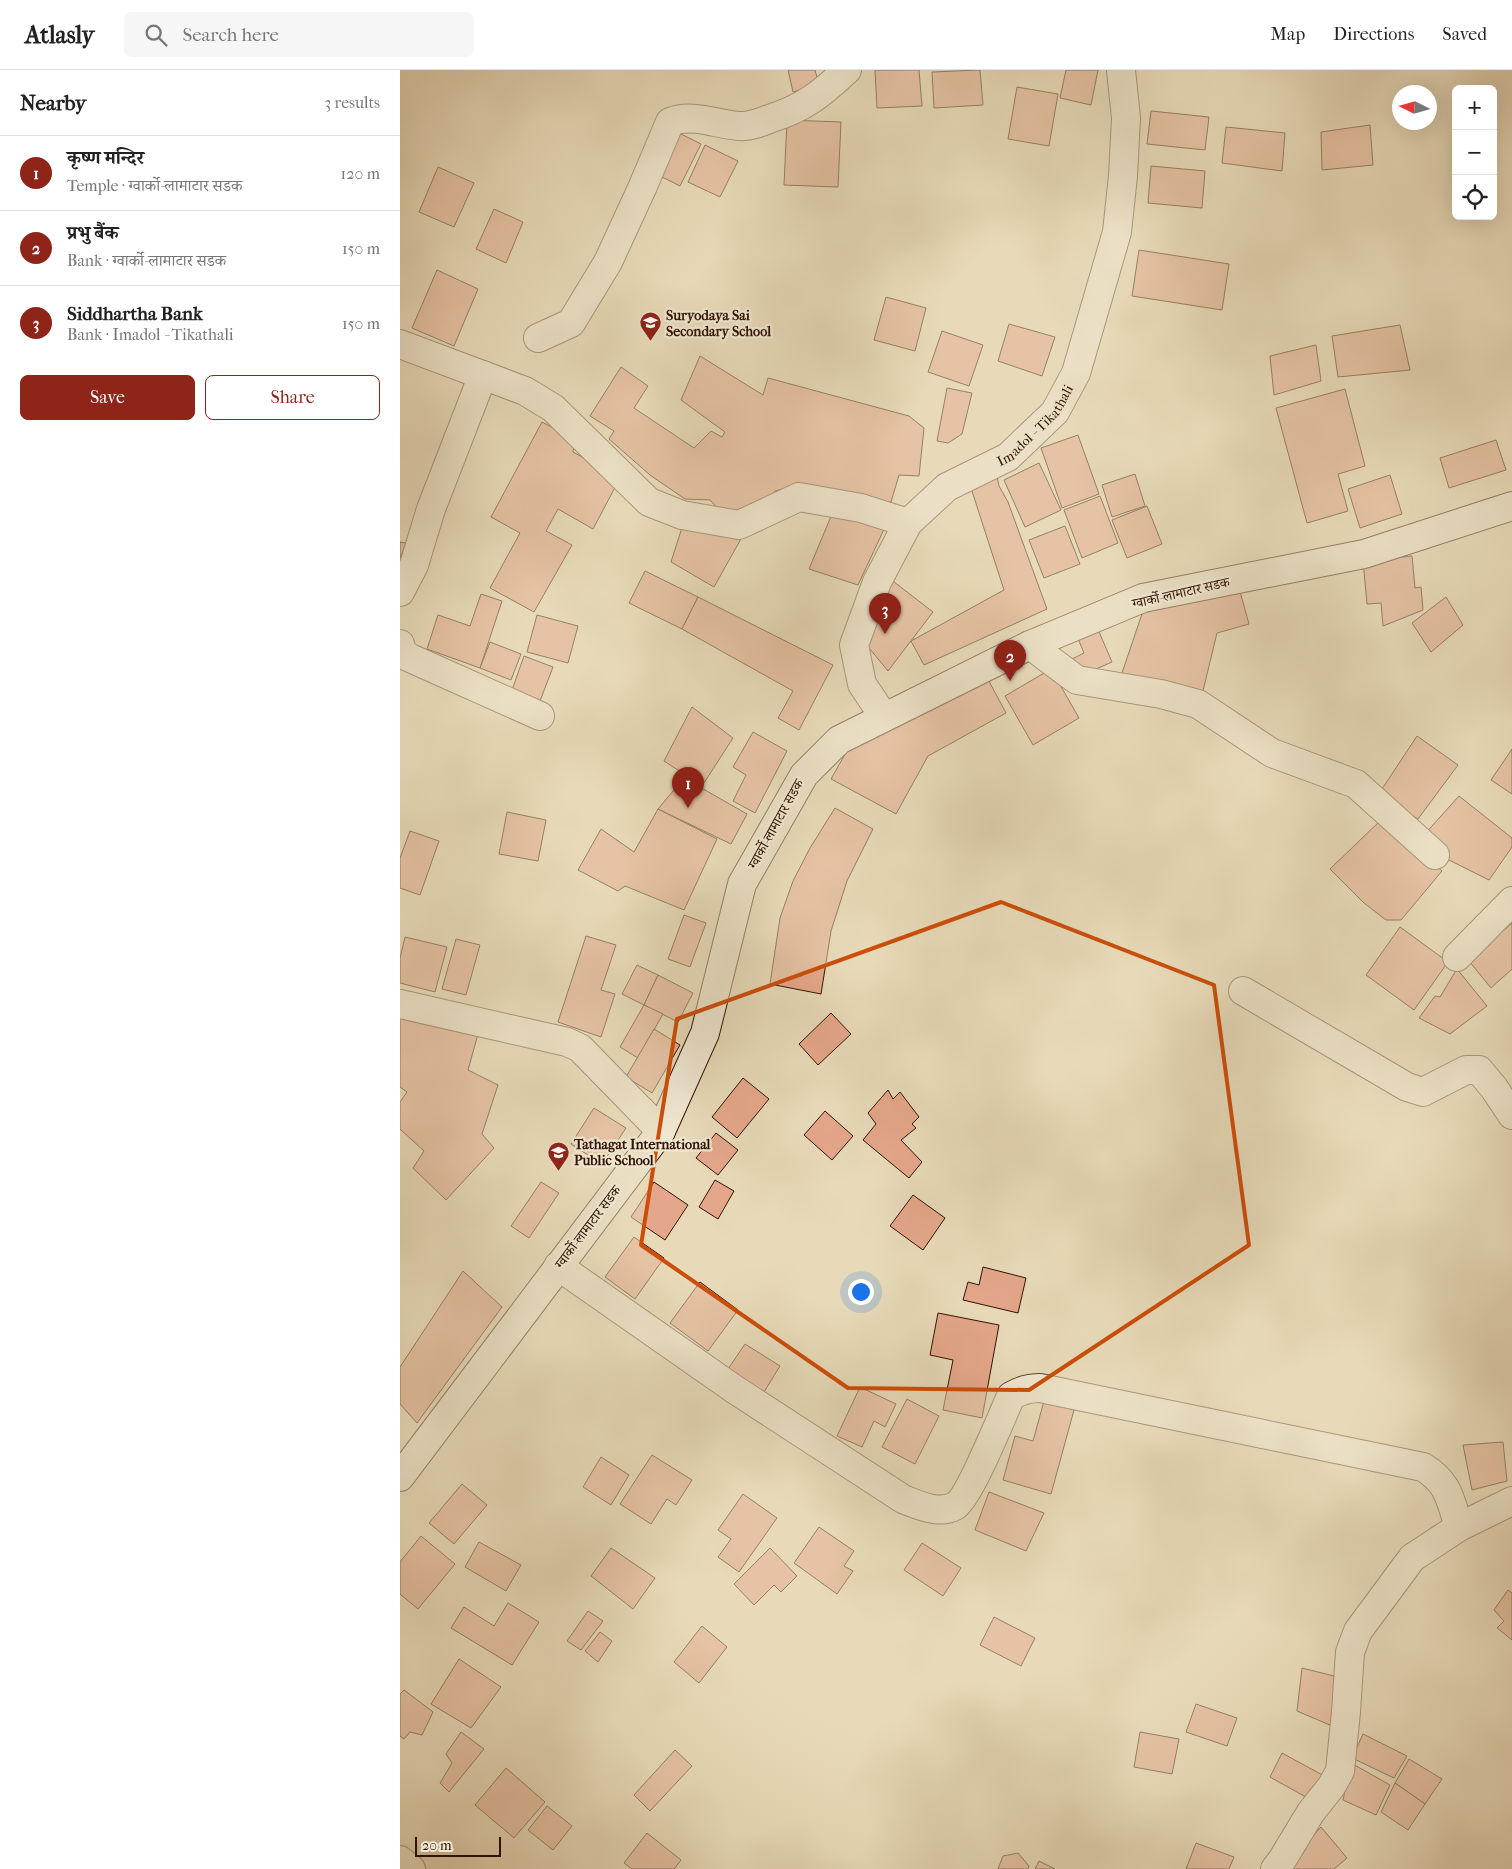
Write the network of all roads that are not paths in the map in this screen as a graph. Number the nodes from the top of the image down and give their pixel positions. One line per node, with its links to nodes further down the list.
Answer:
1 (847, 70): 3 (street)
2 (1121, 70): 7 (street, Imadol - Tikathali)
3 (538, 338)
4 (400, 344): 5 (street)
5 (483, 375): 7 (street); 8 (street)
6 (1512, 506): 10 (street, ग्वार्को-लामाटार सडक)
7 (908, 523): 12 (street, Imadol - Tikathali)
8 (400, 592)
9 (400, 644): 11 (street)
10 (1030, 645): 12 (street, ग्वार्को-लामाटार सडक); 13 (street)
11 (540, 716)
12 (884, 717): 19 (street, ग्वार्को-लामाटार सडक)
13 (1434, 855)
14 (1512, 901): 15 (street)
15 (1457, 956)
16 (1243, 991): 18 (street)
17 (400, 1004): 19 (street)
18 (1512, 1115)
19 (661, 1130): 20 (street, ग्वार्को-लामाटार सडक)
20 (558, 1266): 21 (street, ग्वार्को-लामाटार सडक); 23 (street)
21 (400, 1477)
22 (1512, 1501): 23 (street)
23 (1459, 1526): 26 (street)
24 (400, 1860): 25 (street)
25 (411, 1869)
26 (1275, 1869)

